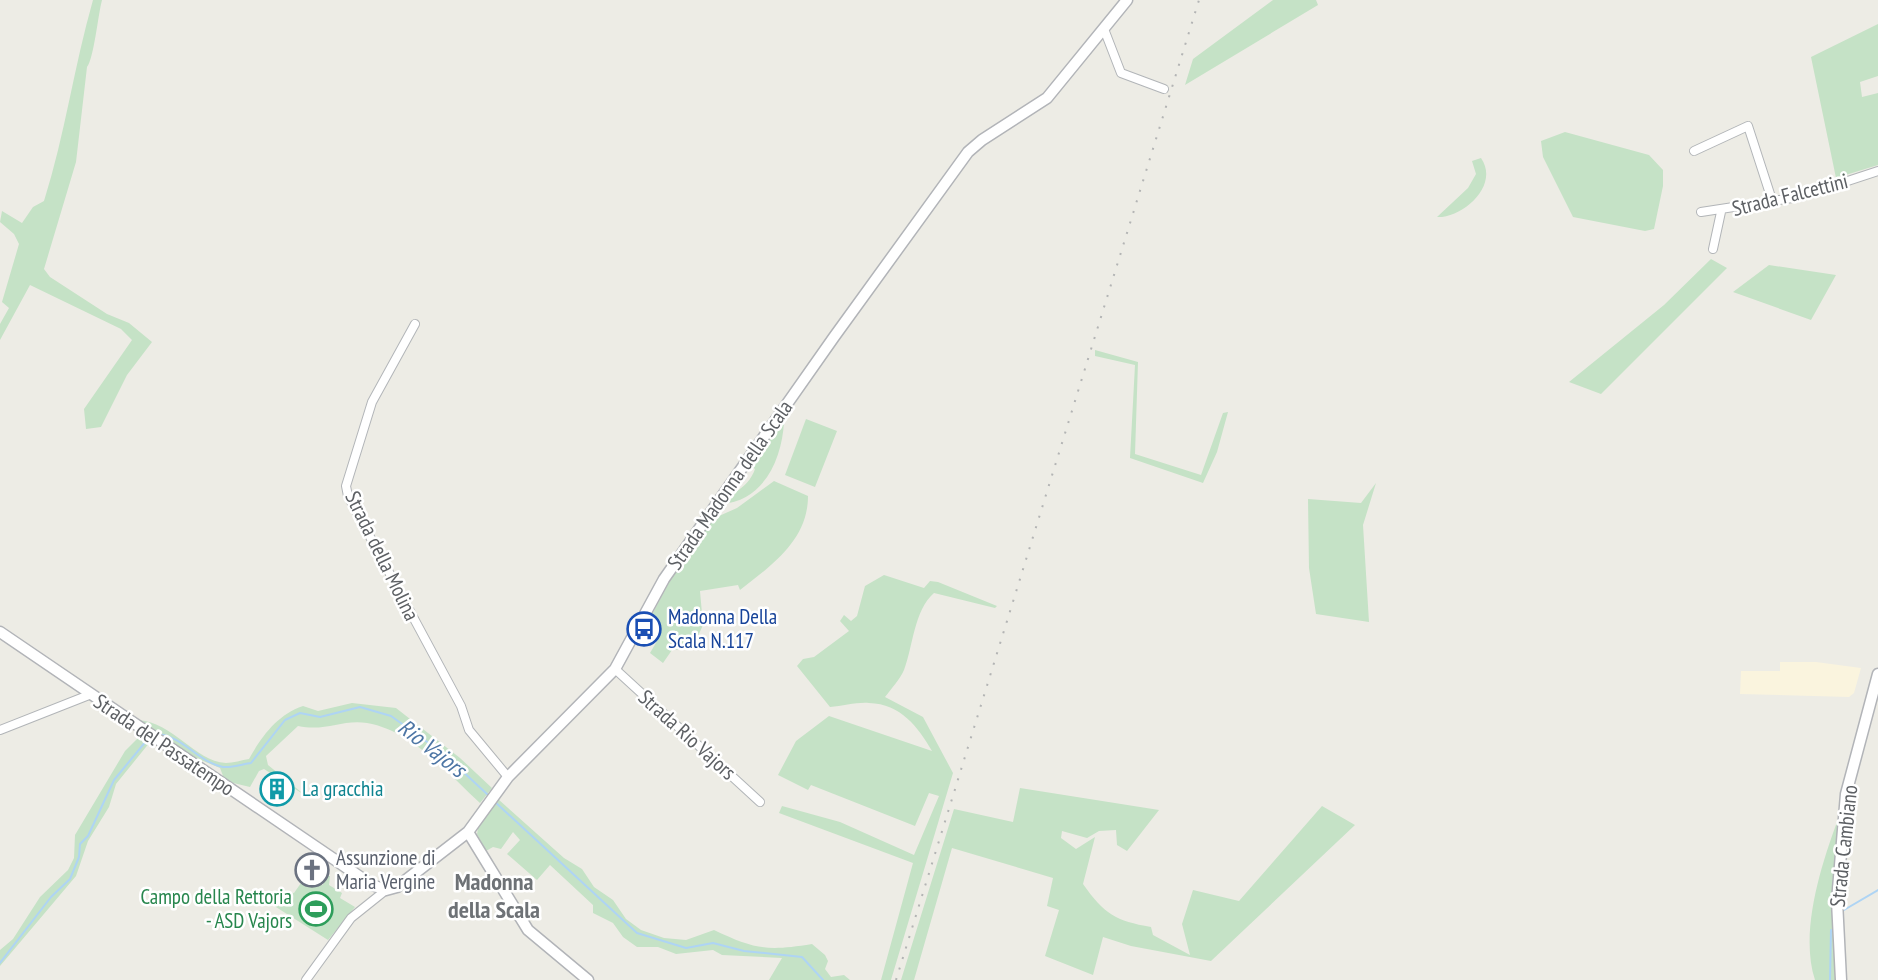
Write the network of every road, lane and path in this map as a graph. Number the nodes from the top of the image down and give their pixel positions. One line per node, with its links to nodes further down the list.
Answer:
1 (1127, 0): 2 (street, Strada Madonna della Scala)
2 (1104, 29): 3 (street); 12 (street, Strada Madonna della Scala)
3 (1164, 89)
4 (1694, 151): 6 (street)
5 (1878, 171): 6 (street, Strada Falcettini)
6 (1772, 200): 8 (street, Strada Falcettini)
7 (1701, 212): 8 (street, Strada Falcettini)
8 (1721, 212): 9 (street)
9 (1713, 249)
10 (415, 324): 16 (street, Strada della Molina)
11 (0, 632): 14 (street, Strada del Passatempo)
12 (615, 669): 16 (street, Strada Madonna della Scala); 17 (street, Strada Rio Vajors)
13 (1878, 674): 22 (street, Strada Cambiano)
14 (89, 695): 15 (street); 19 (street, Strada del Passatempo)
15 (0, 730)
16 (508, 777): 18 (street, Strada Madonna della Scala)
17 (760, 802)
18 (468, 832): 19 (street); 21 (street)
19 (386, 890): 20 (street)
20 (306, 980)
21 (588, 980)
22 (1841, 980)

